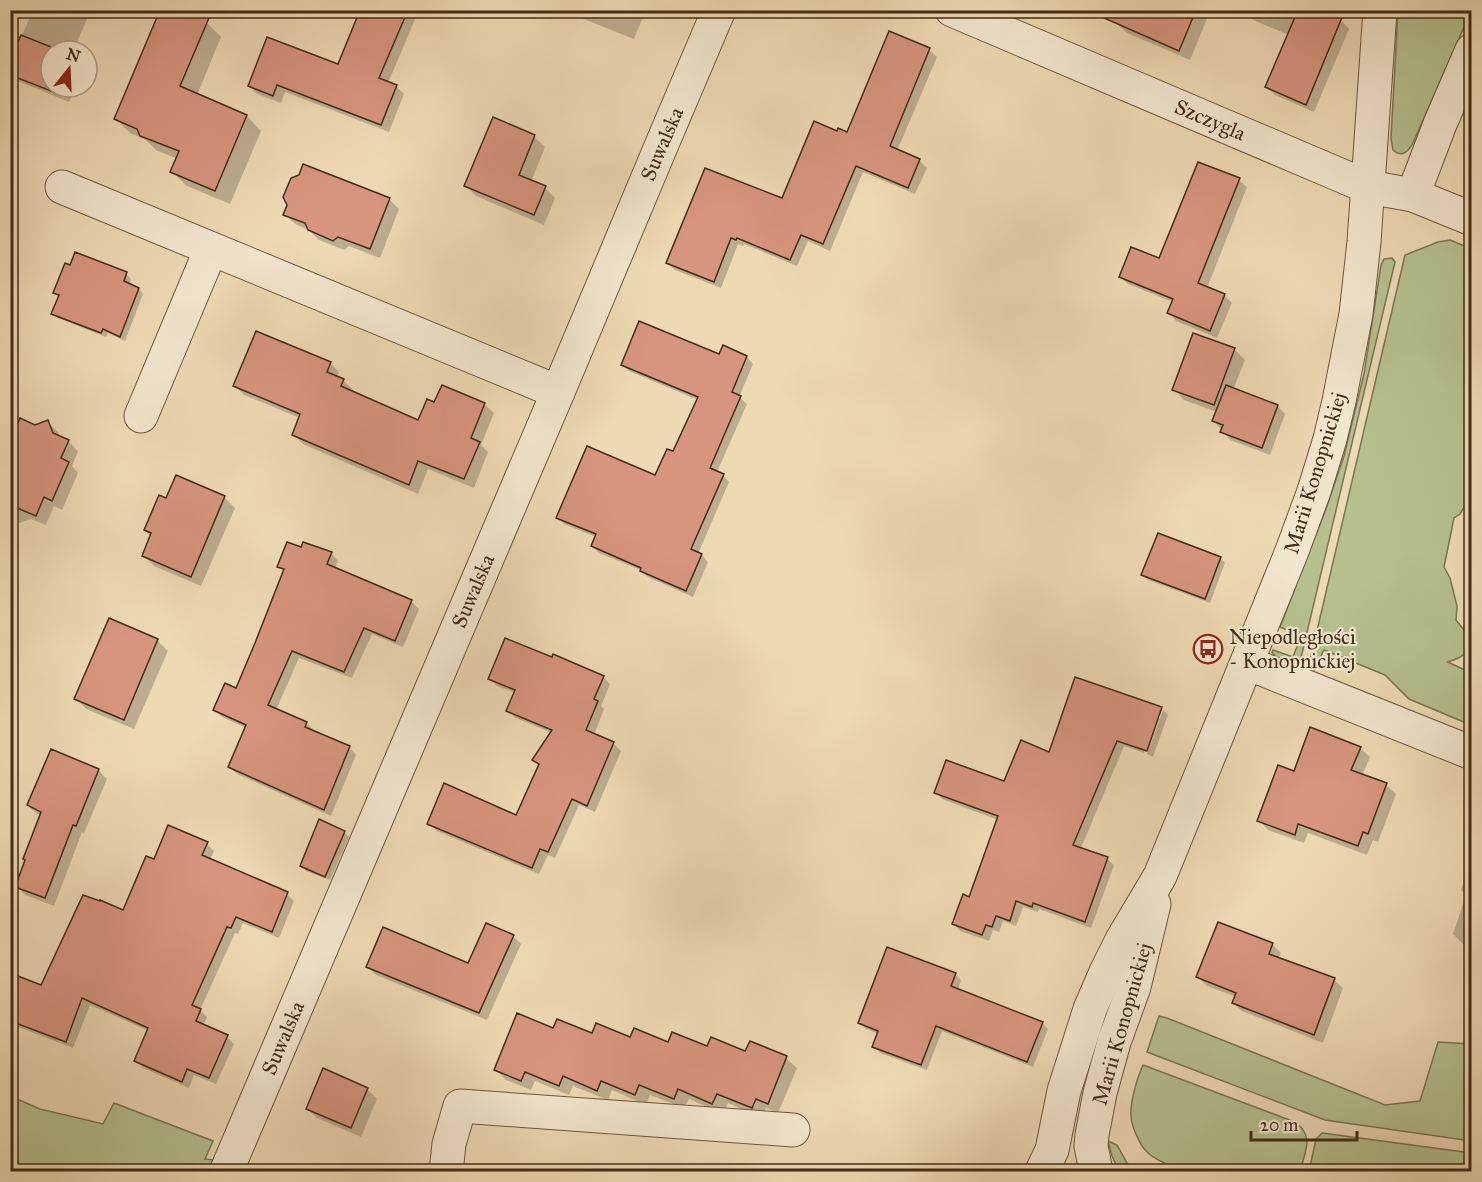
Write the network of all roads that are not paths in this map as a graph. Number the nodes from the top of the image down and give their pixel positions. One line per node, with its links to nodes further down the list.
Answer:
1 (719, 10): 10 (street, Suwalska)
2 (952, 10): 6 (street, Szczygla)
3 (1380, 10): 6 (street, Marii Konopnickiej)
4 (1472, 50): 7 (street)
5 (62, 187): 9 (street)
6 (1368, 187): 7 (street, Szczygla); 12 (street, Marii Konopnickiej)
7 (1413, 195): 8 (street, Szczygla)
8 (1472, 219)
9 (211, 249): 10 (street); 11 (street)
10 (558, 392): 17 (street, Suwalska)
11 (141, 416)
12 (1247, 663): 13 (street); 14 (street, Marii Konopnickiej)
13 (1472, 753)
14 (1160, 876): 16 (street, Marii Konopnickiej); 20 (street, Marii Konopnickiej)
15 (793, 1130): 18 (street)
16 (1042, 1171): 19 (street)
17 (226, 1172)
18 (446, 1172)
19 (1090, 1172)
20 (1096, 1172)

